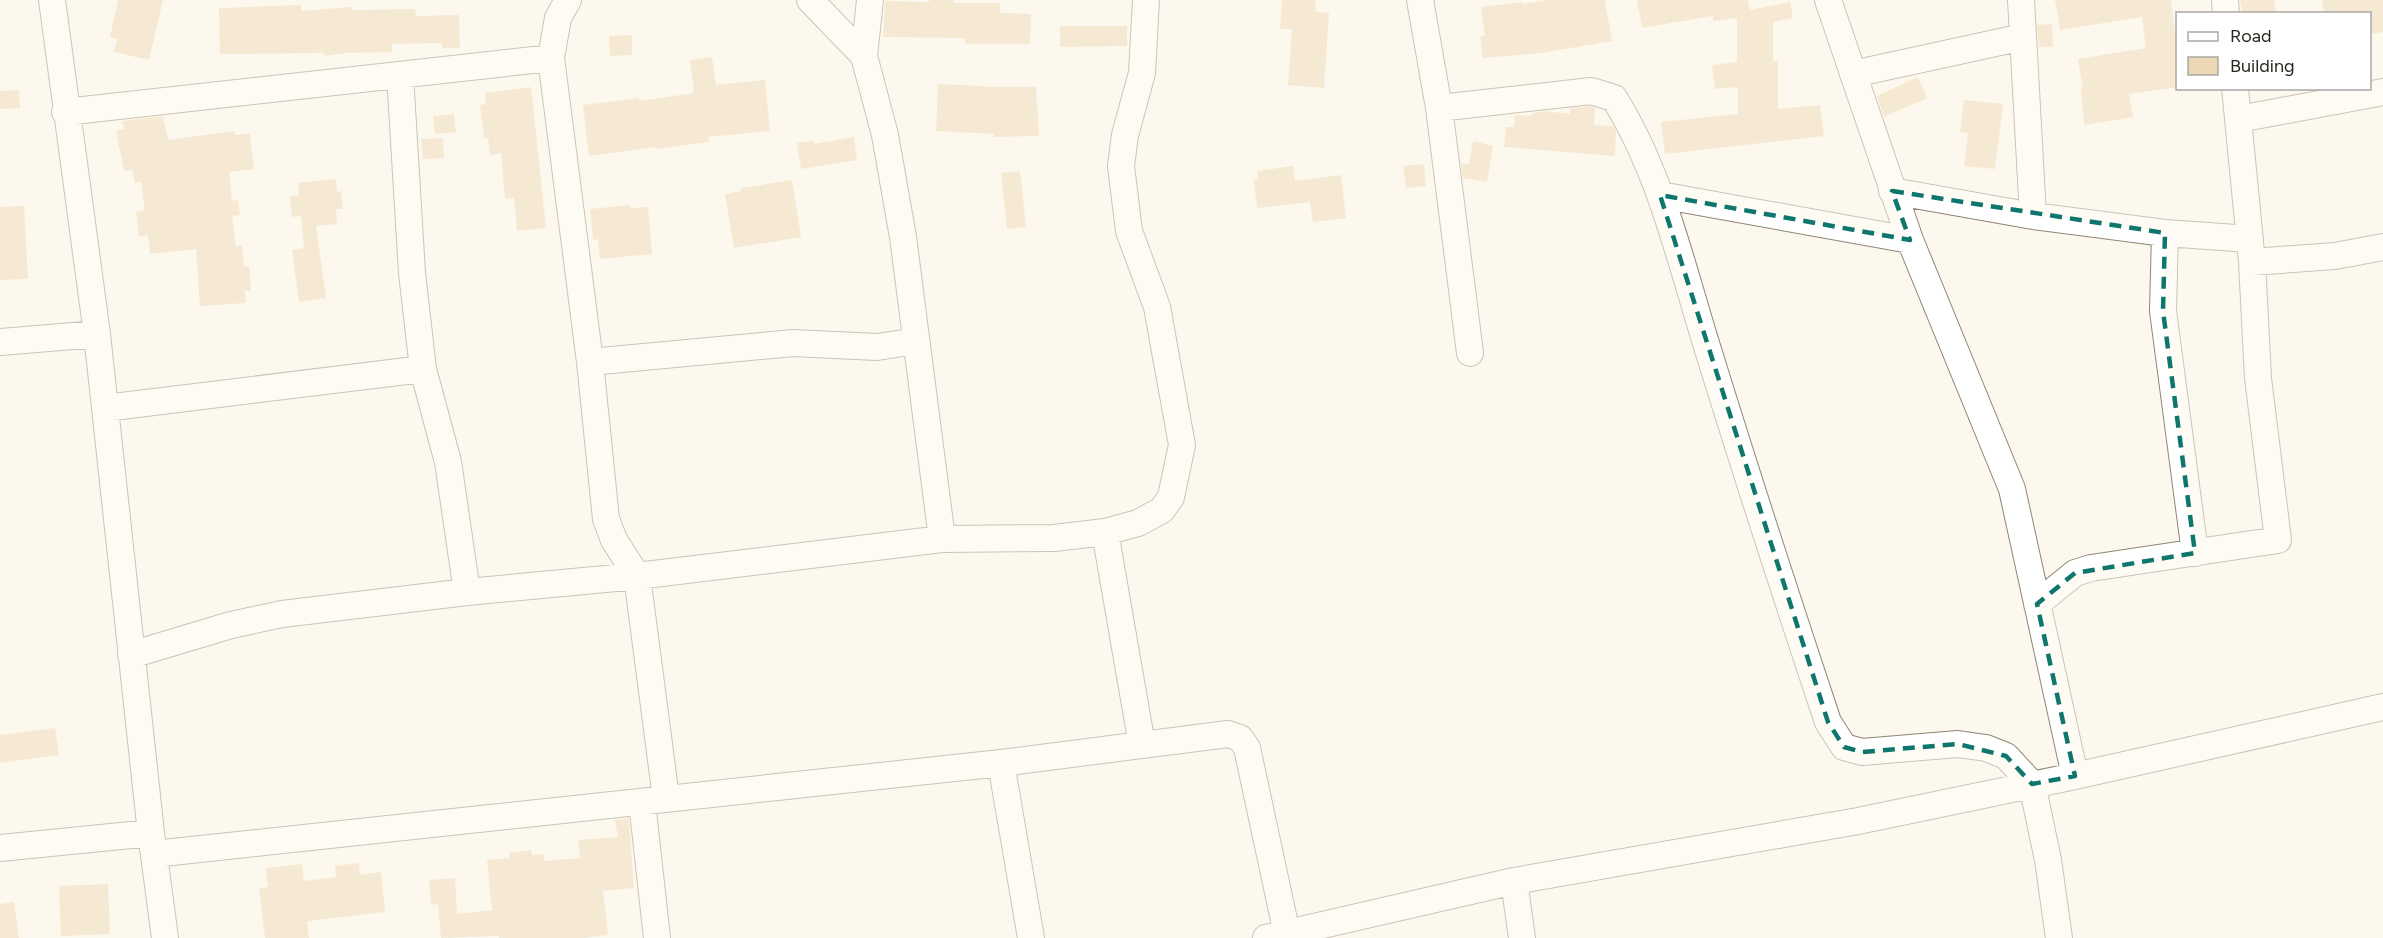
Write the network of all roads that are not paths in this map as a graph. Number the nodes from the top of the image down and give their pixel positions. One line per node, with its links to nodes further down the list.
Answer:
1 (52, 0): 17 (street)
2 (568, 0): 11 (street)
3 (810, 0): 10 (street)
4 (870, 0): 10 (street)
5 (1146, 0): 33 (street)
6 (1420, 0): 16 (street)
7 (1828, 0): 12 (street)
8 (2021, 0): 9 (street)
9 (2023, 37): 12 (street); 21 (street)
10 (864, 56): 27 (street)
11 (551, 58): 13 (street); 30 (street)
12 (1853, 74): 19 (street)
13 (400, 75): 17 (street); 31 (street)
14 (2235, 90): 18 (street)
15 (2383, 92): 18 (street)
16 (1439, 108): 20 (street); 29 (street)
17 (65, 112): 26 (street)
18 (2239, 119): 25 (street)
19 (1892, 191): 21 (street); 23 (street)
20 (1660, 195): 23 (street); 44 (street)
21 (2033, 216): 22 (street)
22 (2165, 233): 25 (street); 35 (street)
23 (1910, 240): 38 (street)
24 (2383, 247): 25 (street)
25 (2251, 251): 35 (street)
26 (97, 334): 28 (street); 32 (street)
27 (916, 340): 30 (street); 34 (street)
28 (0, 342)
29 (1470, 353)
30 (590, 362): 36 (street)
31 (423, 369): 32 (street); 37 (street)
32 (105, 408): 39 (street)
33 (1105, 532): 34 (street); 41 (street)
34 (942, 539): 36 (street)
35 (2195, 553): 38 (street)
36 (637, 576): 37 (street); 45 (street)
37 (467, 592): 39 (street)
38 (2037, 604): 43 (street)
39 (131, 654): 46 (street)
40 (2383, 707): 43 (street)
41 (1142, 745): 42 (street); 49 (street)
42 (1001, 763): 45 (street); 52 (street)
43 (2074, 776): 44 (street)
44 (2032, 784): 48 (street); 54 (street)
45 (654, 800): 46 (street); 51 (street)
46 (152, 844): 47 (street); 50 (street)
47 (0, 848)
48 (1514, 881): 49 (street); 53 (street)
49 (1276, 936)
50 (165, 938)
51 (657, 938)
52 (1031, 938)
53 (1522, 938)
54 (2059, 938)

